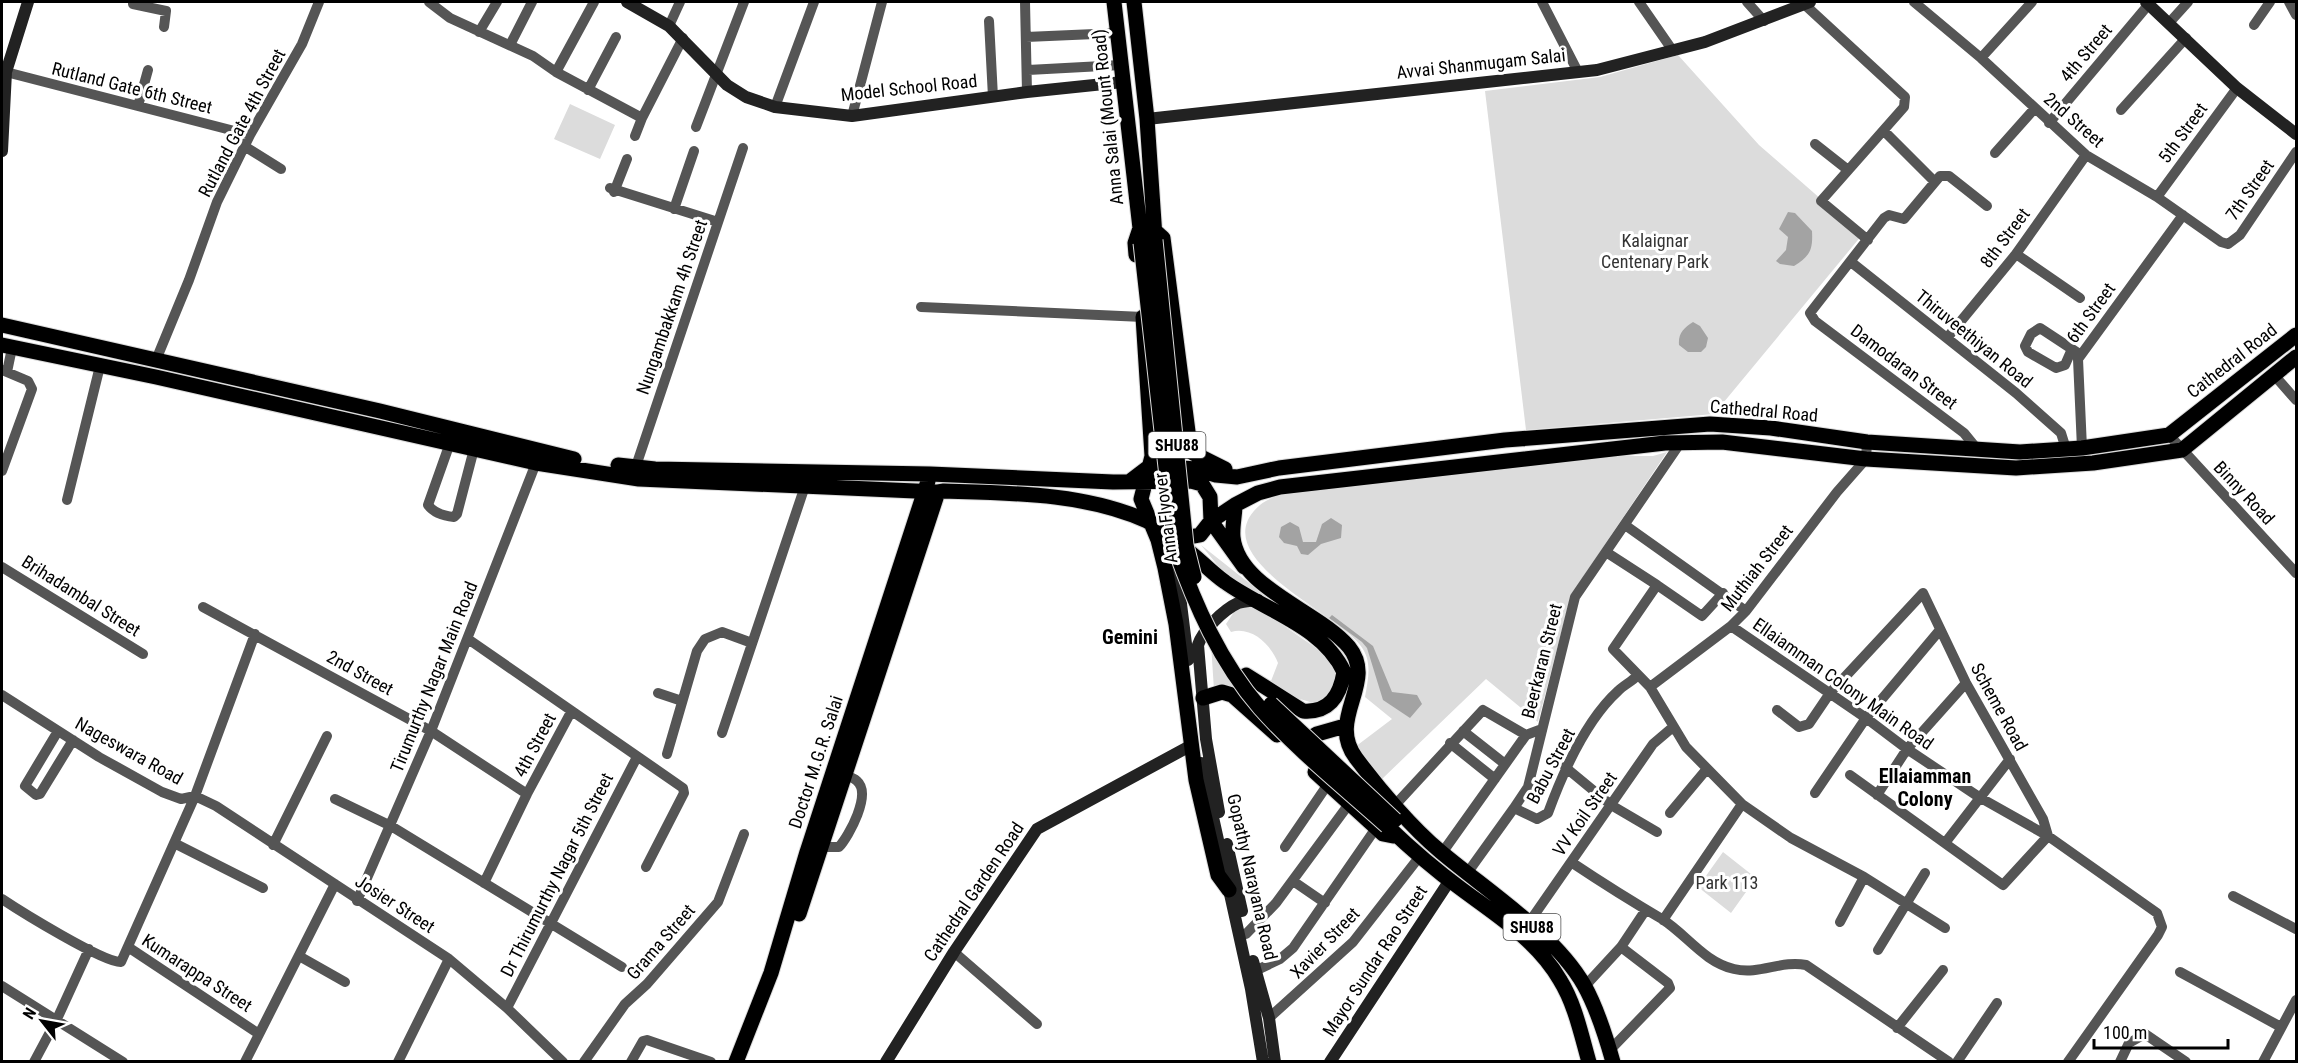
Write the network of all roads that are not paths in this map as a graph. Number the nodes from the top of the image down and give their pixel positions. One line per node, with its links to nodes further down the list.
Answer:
1 (28, 2): 45 (street)
2 (319, 2): 65 (street, Rutland Gate 4th Street)
3 (429, 2): 26 (street)
4 (497, 2): 33 (street)
5 (532, 2): 39 (street)
6 (594, 2): 46 (street)
7 (627, 2): 31 (street, Model School Road)
8 (680, 2): 31 (street)
9 (744, 2): 47 (street)
10 (814, 2): 55 (street)
11 (882, 2): 58 (street)
12 (1024, 2): 36 (street)
13 (1114, 2): 34 (main road, Anna Salai (Mount Road) / SHU88)
14 (1134, 2): 60 (main road, Anna Salai (Mount Road) / SHU88)
15 (1542, 2): 48 (street)
16 (1639, 2): 40 (street)
17 (1747, 2): 28 (street)
18 (1914, 2): 41 (street, 2nd Street)
19 (2032, 2): 41 (street)
20 (2188, 2): 29 (street)
21 (2270, 2): 30 (street)
22 (1807, 3): 28 (street, Avvai Shanmugam Salai); 63 (street)
23 (2147, 3): 29 (street); 61 (street, 4th Street)
24 (133, 4): 25 (street)
25 (168, 6): 32 (street)
26 (443, 6): 33 (street)
27 (989, 21): 53 (street)
28 (1764, 21): 40 (street, Avvai Shanmugam Salai)
29 (2169, 23): 38 (street)
30 (2254, 25)
31 (669, 26): 37 (street, Model School Road)
32 (164, 27)
33 (479, 32): 39 (street)
34 (1118, 33): 36 (street); 42 (main road, Anna Salai (Mount Road) / SHU88)
35 (616, 37): 51 (street)
36 (1026, 37): 44 (street)
37 (683, 38): 47 (street, Model School Road); 59 (street)
38 (2186, 38): 50 (street); 57 (street)
39 (510, 45): 46 (street)
40 (1673, 51): 48 (street, Avvai Shanmugam Salai)
41 (1981, 58): 56 (street, 2nd Street)
42 (1121, 65): 44 (street); 49 (main road, Anna Salai (Mount Road) / SHU88)
43 (148, 70): 54 (street)
44 (1028, 70): 52 (street)
45 (6, 72): 54 (street, Rutland Gate 6th Street); 70 (street)
46 (556, 72): 51 (street)
47 (716, 72): 55 (street, Model School Road); 62 (street)
48 (1578, 72): 60 (street, Avvai Shanmugam Salai)
49 (1124, 82): 52 (street, Model School Road); 84 (main road, Anna Salai (Mount Road) / SHU88)
50 (2236, 88): 64 (street); 79 (street, 5th Street)
51 (588, 90): 59 (street)
52 (1027, 92): 53 (street, Model School Road)
53 (993, 97): 58 (street, Model School Road)
54 (138, 106): 65 (street, Rutland Gate 6th Street)
55 (775, 107): 58 (street, Model School Road)
56 (2035, 108): 61 (street, 2nd Street); 73 (street)
57 (2121, 110)
58 (852, 116)
59 (642, 118): 66 (street)
60 (1147, 119): 84 (main road, Anna Salai (Mount Road) / SHU88)
61 (2049, 123): 74 (street, 2nd Street)
62 (696, 127)
63 (1884, 131): 77 (street); 78 (street)
64 (2296, 134)
65 (250, 135): 68 (street, Rutland Gate 4th Street)
66 (635, 136)
67 (1815, 144): 77 (street)
68 (244, 146): 76 (street); 97 (street, Rutland Gate 4th Street)
69 (743, 148): 83 (street, Nungambakkam 4h Street)
70 (2, 151)
71 (694, 151): 81 (street)
72 (2296, 152): 86 (street, 7th Street)
73 (1995, 153)
74 (2086, 155): 79 (street, 2nd Street); 87 (street, 8th Street)
75 (627, 159): 81 (street)
76 (281, 169)
77 (1848, 170): 85 (street)
78 (1934, 181): 80 (street); 85 (street)
79 (2157, 198): 82 (street, 2nd Street)
80 (1988, 206)
81 (674, 209): 83 (street)
82 (2183, 215): 86 (street, 2nd Street); 106 (street, 6th Street)
83 (718, 222): 118 (street, Nungambakkam 4h Street)
84 (1147, 235): 91 (main road); 111 (main road); 130 (main road, Anna Flyover / SHU88, bridge); 146 (main road, Anna Flyover / SHU88, bridge)
85 (1868, 240): 88 (street)
86 (2228, 244)
87 (2016, 254): 89 (street); 94 (street, 8th Street)
88 (1851, 262): 94 (street, Thiruveethiyan Road); 108 (street, Damodaran Street)
89 (2080, 298)
90 (921, 307): 91 (street)
91 (1143, 317): 114 (main road)
92 (2, 325): 97 (main road)
93 (2296, 335): 102 (main road, Cathedral Road)
94 (1947, 338): 109 (street, Thiruveethiyan Road)
95 (7, 347): 98 (main road); 99 (street)
96 (2296, 357): 100 (main road, Cathedral Road)
97 (156, 360): 112 (main road)
98 (100, 366): 105 (main road); 125 (street)
99 (4, 371): 117 (street)
100 (2274, 375): 101 (street); 110 (main road, Cathedral Road)
101 (2296, 400)
102 (2169, 435): 106 (main road, Cathedral Road); 110 (street, Binny Road)
103 (1681, 441): 113 (main road, Cathedral Road); 126 (main road, Cathedral Road); 129 (street, Beerkaran Street)
104 (1867, 442): 108 (main road, Cathedral Road); 113 (street); 116 (main road, Cathedral Road)
105 (450, 443): 107 (main road); 107 (street)
106 (2082, 448): 109 (main road, Cathedral Road)
107 (474, 449): 115 (main road)
108 (1977, 449): 109 (main road, Cathedral Road)
109 (2066, 449)
110 (2181, 450): 113 (main road, Cathedral Road); 134 (street, Binny Road)
111 (1193, 453): 114 (main road); 116 (main road)
112 (560, 456): 115 (main road); 118 (main road)
113 (1866, 459): 139 (street, Muthiah Street)
114 (1151, 461): 116 (main road, Cathedral Road); 121 (main road); 122 (main road)
115 (541, 463): 118 (main road); 143 (street, Tirumurthy Nagar Main Road)
116 (1276, 468)
117 (2, 471)
118 (633, 473): 120 (main road)
119 (930, 474): 120 (main road); 121 (main road); 124 (main road, Doctor M.G.R. Salai)
120 (713, 476): 123 (main road)
121 (1129, 482): 122 (main road)
122 (1145, 482): 127 (main road); 128 (main road)
123 (805, 486): 124 (main road); 144 (street)
124 (932, 491): 128 (main road); 178 (main road, Doctor M.G.R. Salai); 261 (main road, Doctor M.G.R. Salai)
125 (67, 500)
126 (1236, 505): 127 (main road, Cathedral Road); 133 (main road)
127 (1211, 521): 130 (main road, Cathedral Road); 133 (main road)
128 (1150, 522): 130 (main road); 169 (main road)
129 (1625, 525): 131 (street, Beerkaran Street); 136 (street)
130 (1174, 544): 137 (main road); 193 (main road, Anna Flyover / SHU88, bridge); 215 (street, Anna Flyover, bridge)
131 (1606, 552): 135 (street); 160 (street, Beerkaran Street)
132 (2, 567): 145 (street, Brihadambal Street)
133 (1244, 567): 158 (main road)
134 (2296, 573)
135 (1657, 585): 136 (street); 147 (street)
136 (1723, 593): 139 (street)
137 (1258, 600): 146 (main road); 153 (street, Gopathy Narayana Road)
138 (203, 607): 142 (street, 2nd Street)
139 (1746, 611): 140 (street, Muthiah Street)
140 (1731, 626): 149 (street, Muthiah Street); 151 (street, Ellaiamman Colony Main Road)
141 (1939, 631): 148 (street, Scheme Road); 151 (street, Scheme Road); 157 (street)
142 (255, 633): 162 (street, 2nd Street); 185 (street)
143 (468, 639): 156 (street); 162 (street, Tirumurthy Nagar Main Road)
144 (752, 643): 154 (street); 164 (street)
145 (144, 654)
146 (1246, 675): 193 (main road, Anna Flyover / SHU88, bridge)
147 (1637, 676): 149 (street); 176 (street, Babu Street)
148 (1966, 683): 171 (street); 174 (street, Scheme Road)
149 (1650, 687): 159 (street)
150 (657, 693): 154 (street)
151 (1830, 693): 155 (street); 157 (street, Ellaiamman Colony Main Road)
152 (2, 695): 161 (street, Nageswara Road)
153 (1203, 698): 170 (main road); 228 (street, Gopathy Narayana Road)
154 (682, 701): 172 (street)
155 (1777, 710)
156 (571, 712): 173 (street); 183 (street, 4th Street)
157 (1866, 718): 171 (street, Ellaiamman Colony Main Road); 182 (street)
158 (1345, 726): 170 (main road); 193 (main road)
159 (1673, 726): 177 (street); 190 (street, VV Koil Street)
160 (1542, 729): 165 (street); 191 (street, Beerkaran Street)
161 (58, 731): 167 (street, Nageswara Road); 167 (street)
162 (431, 731): 183 (street, 2nd Street); 194 (street, Tirumurthy Nagar Main Road)
163 (1463, 731): 165 (street); 168 (street); 175 (street)
164 (722, 733)
165 (1526, 735): 175 (street)
166 (327, 736): 200 (street)
167 (73, 740): 185 (street, Nageswara Road)
168 (1450, 742): 180 (street); 193 (street)
169 (1190, 746): 215 (main road); 233 (street, Cathedral Garden Road)
170 (1292, 749): 181 (main road)
171 (1907, 749): 184 (street); 186 (street, Ellaiamman Colony Main Road)
172 (667, 754)
173 (637, 758): 206 (street); 223 (street, Dr Thirumurthy Nagar 5th Street)
174 (2010, 759): 186 (street); 197 (street, Scheme Road)
175 (1505, 764): 180 (street)
176 (1566, 767): 190 (street); 191 (street, Babu Street)
177 (1706, 770): 189 (street); 192 (street)
178 (844, 775): 202 (main road, Doctor M.G.R. Salai); 202 (street)
179 (1850, 775): 184 (street)
180 (1495, 779): 203 (street)
181 (1328, 784): 188 (main road); 201 (street)
182 (1815, 793)
183 (527, 794): 212 (street, 4th Street)
184 (1877, 795): 199 (street)
185 (195, 796): 198 (street); 200 (street, Nageswara Road)
186 (1979, 797): 197 (street, Ellaiamman Colony Main Road); 199 (street)
187 (335, 799): 194 (street)
188 (1349, 804): 193 (main road); 211 (street)
189 (1742, 804): 209 (street); 222 (street)
190 (1611, 805): 195 (street); 205 (street, VV Koil Street)
191 (1514, 808): 207 (street, Babu Street)
192 (1670, 813)
193 (1393, 820): 203 (main road, SHU88); 204 (main road, Anna Flyover / SHU88); 219 (street)
194 (391, 826): 212 (street); 218 (street, Tirumurthy Nagar Main Road)
195 (1657, 832)
196 (744, 834): 258 (street, Grama Street)
197 (2048, 836): 199 (street); 270 (street, Ellaiamman Colony Main Road)
198 (174, 843): 214 (street); 229 (street)
199 (1945, 843)
200 (273, 845): 213 (street, Nageswara Road)
201 (1285, 846)
202 (820, 847): 262 (main road, Doctor M.G.R. Salai)
203 (1442, 853): 207 (main road, SHU88)
204 (1420, 856): 210 (main road, SHU88); 246 (street, Xavier Street)
205 (1571, 862): 221 (street); 225 (street, VV Koil Street)
206 (646, 867)
207 (1468, 872): 225 (main road, SHU88)
208 (1924, 873): 220 (street)
209 (1864, 878): 220 (street); 224 (street)
210 (1450, 880): 266 (street, Mayor Sundar Rao Street); 267 (main road, SHU88)
211 (1293, 881): 219 (street); 228 (street)
212 (484, 883): 223 (street)
213 (335, 885): 218 (street, Josier Street); 234 (street, Josier Street)
214 (263, 888)
215 (1229, 890): 264 (street, Anna Flyover)
216 (2233, 896): 227 (street)
217 (2, 899): 231 (street, Kumarappa Street)
218 (357, 901): 235 (street, Josier Street)
219 (1324, 903): 238 (street)
220 (1905, 903): 226 (street); 232 (street)
221 (1645, 910): 222 (street); 230 (street)
222 (1663, 920): 249 (street)
223 (552, 922): 236 (street); 245 (street, Dr Thirumurthy Nagar 5th Street)
224 (1840, 922)
225 (1528, 924): 242 (main road, SHU88)
226 (1945, 928)
227 (2296, 929)
228 (1246, 934): 238 (street, Gopathy Narayana Road)
229 (128, 947): 231 (street, Kumarappa Street); 251 (street, Kumarappa Street)
230 (1621, 947): 242 (street); 252 (street)
231 (88, 948): 247 (street)
232 (1878, 950)
233 (954, 952): 248 (street); 263 (street, Cathedral Garden Road)
234 (299, 956): 240 (street); 251 (street, Josier Street)
235 (449, 959): 245 (street, Josier Street); 256 (street)
236 (622, 967)
237 (1943, 970): 249 (street)
238 (1255, 971): 246 (street, Gopathy Narayana Road)
239 (2180, 972): 250 (street)
240 (345, 982)
241 (2, 986): 247 (street)
242 (1585, 986): 252 (main road, SHU88)
243 (2296, 999): 250 (street)
244 (1997, 1003): 269 (street)
245 (507, 1008): 257 (street, Josier Street)
246 (1269, 1018): 265 (street, Gopathy Narayana Road)
247 (57, 1019): 253 (street); 254 (street)
248 (1037, 1024)
249 (1897, 1028): 268 (street)
250 (2281, 1028): 273 (street)
251 (259, 1034): 255 (street, Kumarappa Street)
252 (1611, 1056)
253 (34, 1062)
254 (123, 1062)
255 (245, 1062)
256 (398, 1062)
257 (563, 1062)
258 (584, 1062)
259 (631, 1062): 260 (street)
260 (711, 1062)
261 (736, 1062)
262 (746, 1062)
263 (886, 1062)
264 (1263, 1062)
265 (1275, 1062)
266 (1330, 1062)
267 (1589, 1062)
268 (1949, 1062)
269 (1957, 1062)
270 (2068, 1062)
271 (2120, 1062): 272 (street)
272 (2186, 1062)
273 (2263, 1062)

